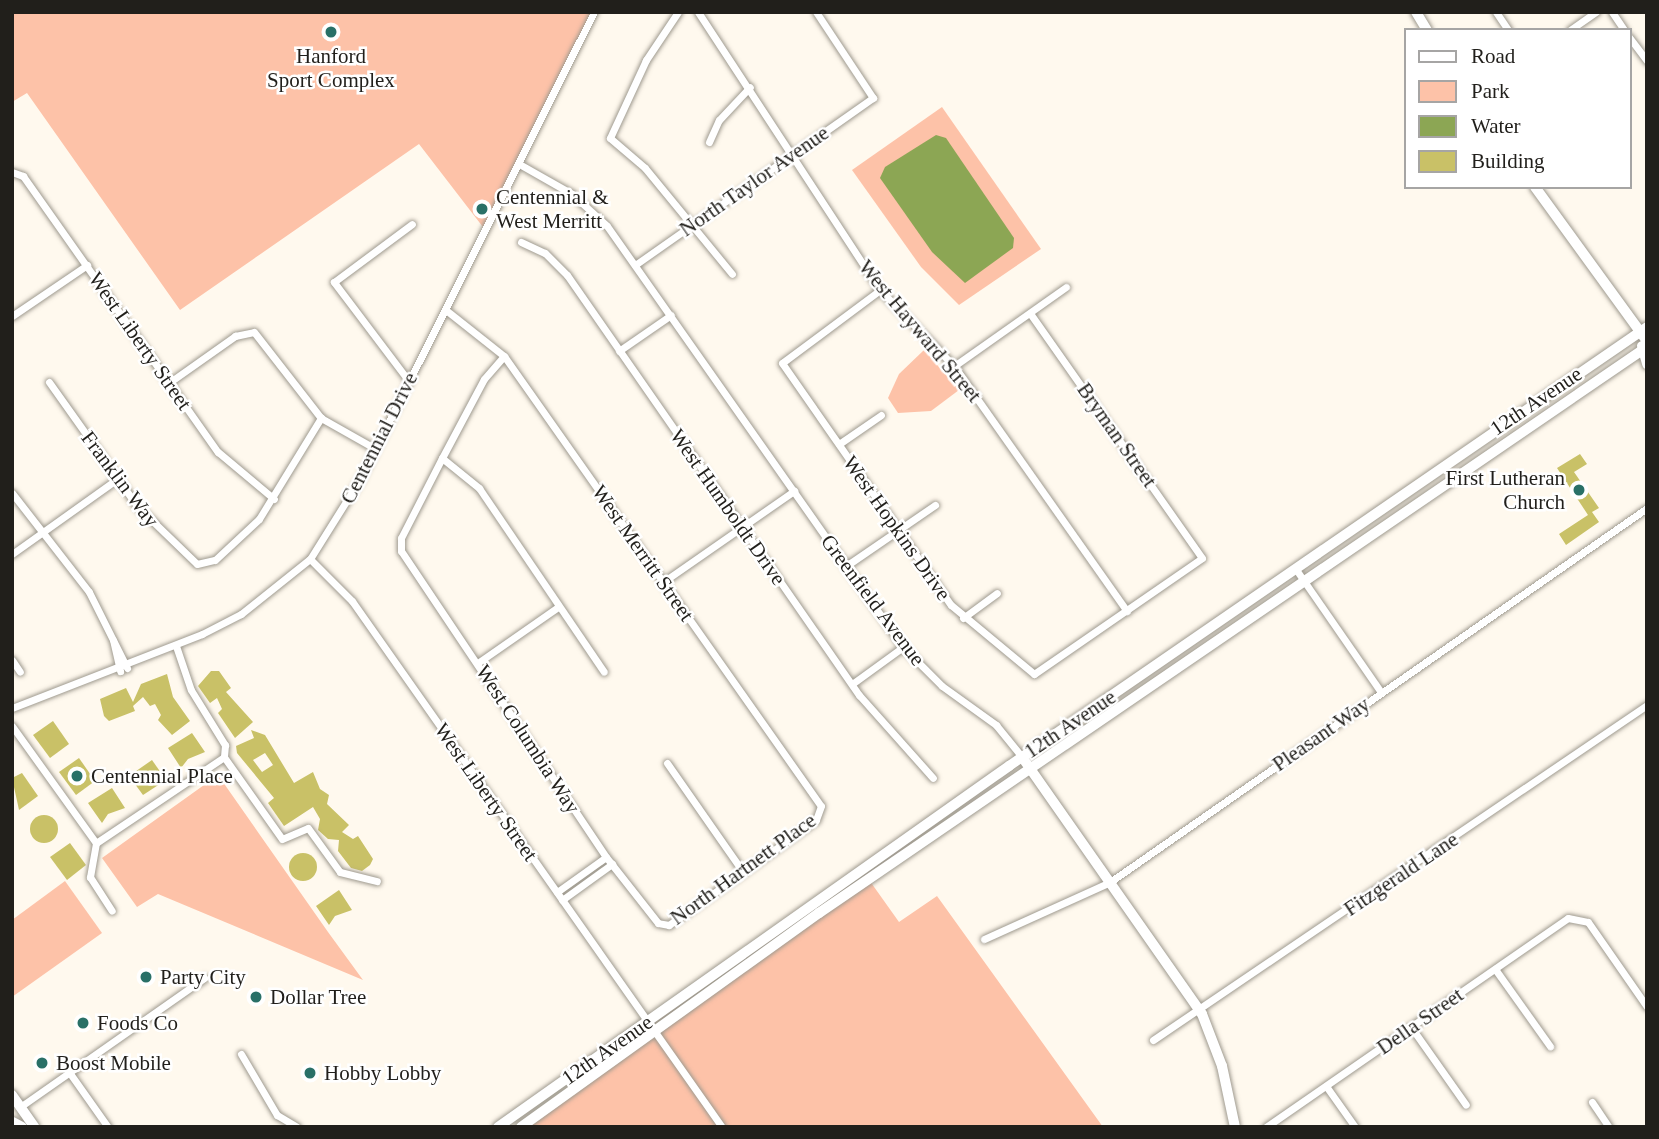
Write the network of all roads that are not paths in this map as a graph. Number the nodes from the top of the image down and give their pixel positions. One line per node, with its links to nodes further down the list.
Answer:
1 (593, 12): 18 (street, Centennial Drive)
2 (678, 12): 22 (street)
3 (698, 12): 15 (street, West Hayward Street)
4 (816, 12): 17 (street, North Taylor Avenue)
5 (1416, 12): 9 (main road)
6 (1496, 12): 10 (street)
7 (1596, 12): 11 (street)
8 (1612, 12): 12 (street)
9 (1426, 28)
10 (1507, 28)
11 (1573, 28)
12 (1623, 28)
13 (1631, 40): 14 (street)
14 (1647, 61)
15 (750, 88): 16 (street); 17 (street, West Hayward Street)
16 (709, 142)
17 (789, 157): 22 (street, North Taylor Avenue); 28 (street, West Hayward Street)
18 (521, 165): 25 (street, Greenfield Avenue); 29 (street, Centennial Drive)
19 (15, 172): 24 (street, West Liberty Street)
20 (1537, 189): 33 (main road)
21 (412, 224): 39 (street)
22 (689, 227): 25 (street, North Taylor Avenue); 26 (street)
23 (521, 242): 35 (street, West Humboldt Drive)
24 (87, 265): 32 (street); 41 (street, West Liberty Street)
25 (635, 265): 31 (street, Greenfield Avenue)
26 (732, 274)
27 (1066, 287): 30 (street)
28 (880, 290): 38 (street, West Hayward Street); 44 (street, West Hopkins Drive)
29 (447, 311): 36 (street, West Merritt Street); 39 (street, Centennial Drive)
30 (1030, 313): 38 (street); 64 (street, Bryman Street)
31 (671, 315): 35 (street); 48 (street, Greenfield Avenue)
32 (12, 316)
33 (1643, 329): 34 (main road); 59 (main road, 12th Avenue)
34 (1645, 346): 37 (main road); 60 (main road, 12th Avenue)
35 (619, 351): 53 (street, West Humboldt Drive)
36 (504, 356): 46 (street); 61 (street, West Merritt Street)
37 (1647, 365)
38 (954, 366): 64 (street, West Hayward Street)
39 (408, 380): 45 (street, Centennial Drive)
40 (49, 382): 47 (street, Franklin Way)
41 (170, 382): 43 (street); 50 (street, West Liberty Street)
42 (881, 415): 44 (street)
43 (321, 418): 45 (street); 50 (street)
44 (838, 444): 54 (street, West Hopkins Drive)
45 (374, 448): 57 (street, Centennial Drive)
46 (442, 458): 63 (street); 69 (street, West Columbia Way)
47 (117, 479): 50 (street, Franklin Way); 55 (street)
48 (794, 491): 53 (street); 58 (street, Greenfield Avenue)
49 (12, 493): 55 (street)
50 (274, 499)
51 (935, 505): 54 (street)
52 (1647, 508): 74 (street, Pleasant Way)
53 (742, 527): 61 (street); 73 (street, West Humboldt Drive)
54 (899, 530): 58 (street); 65 (street, West Hopkins Drive)
55 (41, 533): 56 (street); 70 (street)
56 (12, 554)
57 (310, 559): 66 (street, Centennial Drive); 90 (street, West Liberty Street)
58 (846, 566): 67 (street, Greenfield Avenue)
59 (1295, 568): 60 (street); 79 (main road, 12th Avenue)
60 (1303, 580): 74 (street); 81 (main road, 12th Avenue)
61 (663, 582): 83 (street, West Merritt Street)
62 (997, 593): 65 (street)
63 (558, 607): 69 (street); 72 (street)
64 (1127, 611): 65 (street, West Hopkins Drive)
65 (963, 618)
66 (176, 646): 70 (street, Centennial Drive); 78 (street)
67 (903, 648): 73 (street); 79 (street, Greenfield Avenue)
68 (12, 660): 71 (street)
69 (479, 662): 85 (street, West Columbia Way)
70 (123, 669): 76 (street, Centennial Drive)
71 (20, 672)
72 (604, 672)
73 (852, 684): 82 (street, West Humboldt Drive)
74 (1381, 692): 89 (street, Pleasant Way)
75 (1647, 705): 98 (street, Fitzgerald Lane)
76 (12, 708)
77 (12, 726): 84 (street)
78 (224, 757): 84 (street); 88 (street)
79 (1023, 757): 81 (main road, Greenfield Avenue); 99 (main road, 12th Avenue)
80 (667, 762): 87 (street)
81 (1032, 770): 89 (main road, Greenfield Avenue); 101 (main road, 12th Avenue)
82 (933, 778)
83 (822, 812): 87 (street, North Hartnett Place)
84 (96, 843): 92 (street)
85 (606, 856): 86 (street, West Columbia Way); 90 (street)
86 (612, 864): 91 (street); 93 (street, West Columbia Way)
87 (743, 872): 93 (street, North Hartnett Place)
88 (377, 881)
89 (1110, 882): 94 (street, Pleasant Way); 98 (main road, Greenfield Avenue)
90 (556, 892): 91 (street, West Liberty Street)
91 (562, 900): 99 (street, West Liberty Street)
92 (112, 911)
93 (664, 926)
94 (984, 939)
95 (1495, 969): 97 (street, Della Street); 100 (street, Della Street); 103 (street)
96 (204, 978): 105 (street)
97 (1647, 1007)
98 (1200, 1011): 102 (street, Fitzgerald Lane); 120 (main road, Greenfield Avenue)
99 (649, 1020): 101 (street, West Liberty Street); 117 (main road, 12th Avenue)
100 (1411, 1027): 106 (street, Della Street); 109 (street)
101 (657, 1031): 118 (main road, 12th Avenue); 119 (street, West Liberty Street)
102 (1153, 1040)
103 (1550, 1046)
104 (241, 1054): 116 (street)
105 (69, 1072): 110 (street); 115 (street)
106 (1326, 1086): 121 (street, Della Street); 122 (street)
107 (12, 1095): 110 (main road)
108 (1592, 1102): 123 (street)
109 (1466, 1105)
110 (20, 1107): 114 (main road)
111 (12, 1121): 112 (main road); 113 (main road)
112 (16, 1127)
113 (22, 1127)
114 (34, 1127)
115 (108, 1127)
116 (297, 1127)
117 (498, 1127)
118 (521, 1127)
119 (722, 1127)
120 (1235, 1127)
121 (1266, 1127)
122 (1354, 1127)
123 (1609, 1127)

